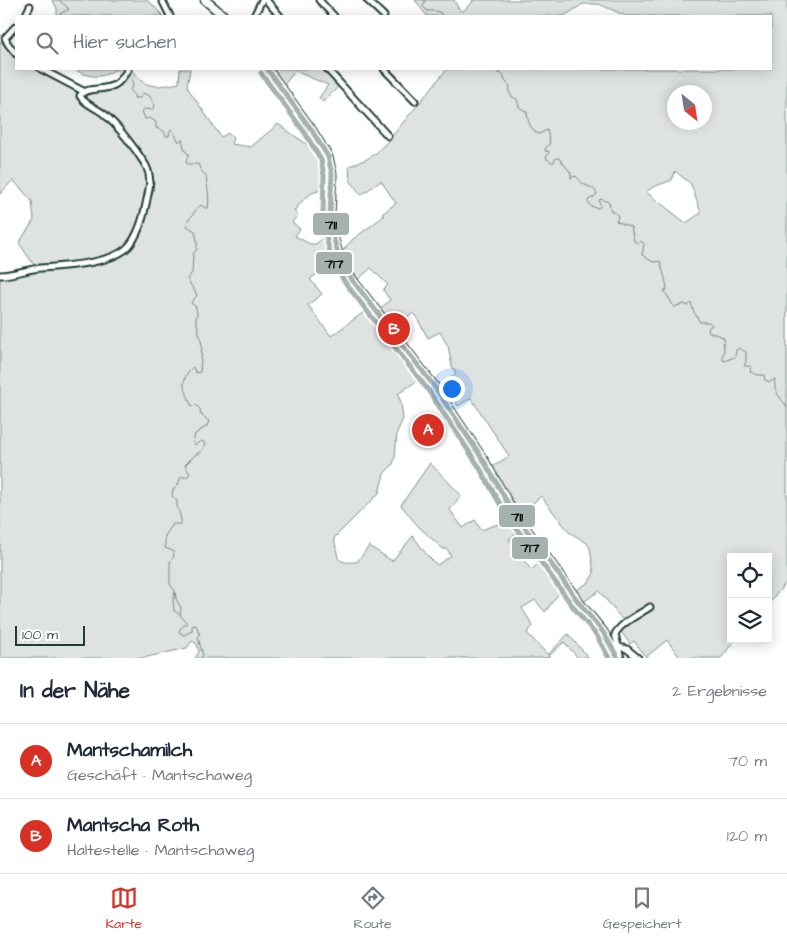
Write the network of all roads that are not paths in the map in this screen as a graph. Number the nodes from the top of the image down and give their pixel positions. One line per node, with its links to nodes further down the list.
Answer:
1 (162, 0): 8 (street)
2 (205, 0): 9 (street)
3 (264, 0): 10 (street); 11 (street)
4 (319, 0): 12 (street)
5 (367, 0): 13 (street)
6 (30, 6): 7 (street)
7 (26, 15)
8 (170, 15)
9 (223, 15)
10 (255, 15)
11 (279, 15)
12 (333, 15)
13 (383, 15)
14 (15, 27): 15 (street)
15 (15, 53)
16 (43, 70): 21 (street)
17 (268, 70): 26 (street)
18 (328, 70): 23 (street)
19 (385, 70): 22 (street)
20 (127, 71): 21 (street)
21 (83, 91): 24 (street)
22 (415, 101)
23 (388, 136)
24 (0, 275)
25 (650, 607): 27 (street)
26 (603, 632): 27 (street); 29 (street)
27 (615, 640): 28 (street)
28 (619, 647): 29 (street); 30 (street)
29 (619, 658)
30 (638, 658)

